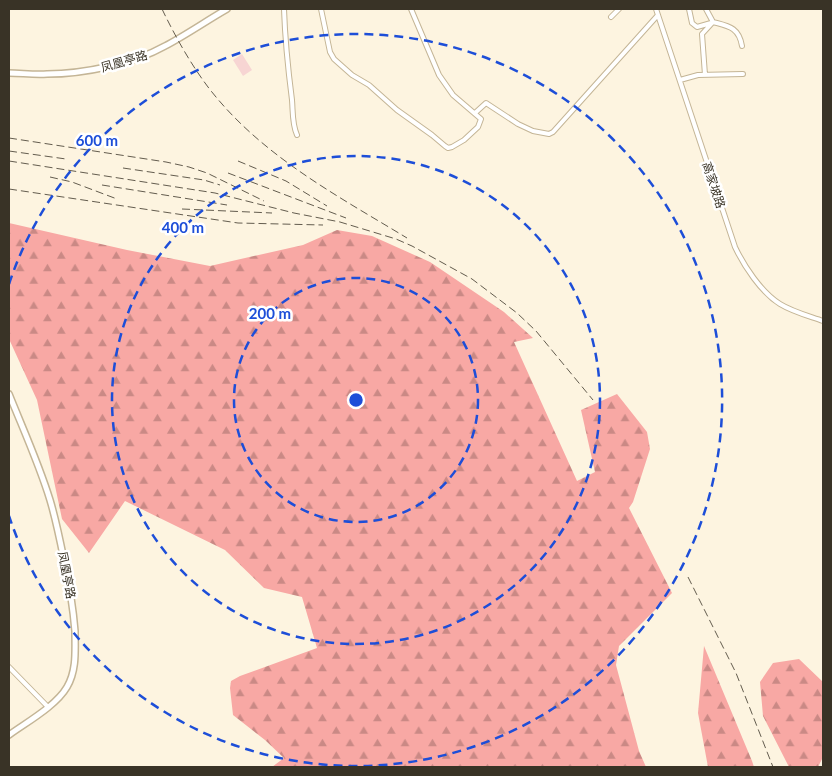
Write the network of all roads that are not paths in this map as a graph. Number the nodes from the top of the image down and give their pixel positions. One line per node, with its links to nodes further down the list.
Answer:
1 (227, 9): 13 (street, 凤凰亭路)
2 (284, 9): 18 (street)
3 (321, 9): 17 (street)
4 (410, 9): 17 (street)
5 (619, 9): 10 (street)
6 (656, 9): 9 (street, 高家坡路)
7 (689, 9): 11 (street)
8 (706, 9): 11 (street)
9 (658, 15): 17 (street); 19 (street, 高家坡路)
10 (611, 17)
11 (713, 22): 12 (street); 15 (street)
12 (742, 46)
13 (9, 73)
14 (743, 74): 15 (street)
15 (704, 75): 16 (street)
16 (680, 80)
17 (475, 113)
18 (297, 135)
19 (823, 322)
20 (9, 394): 22 (street, 凤凰亭路)
21 (9, 667): 22 (street)
22 (48, 707): 23 (street, 凤凰亭路)
23 (9, 735)

